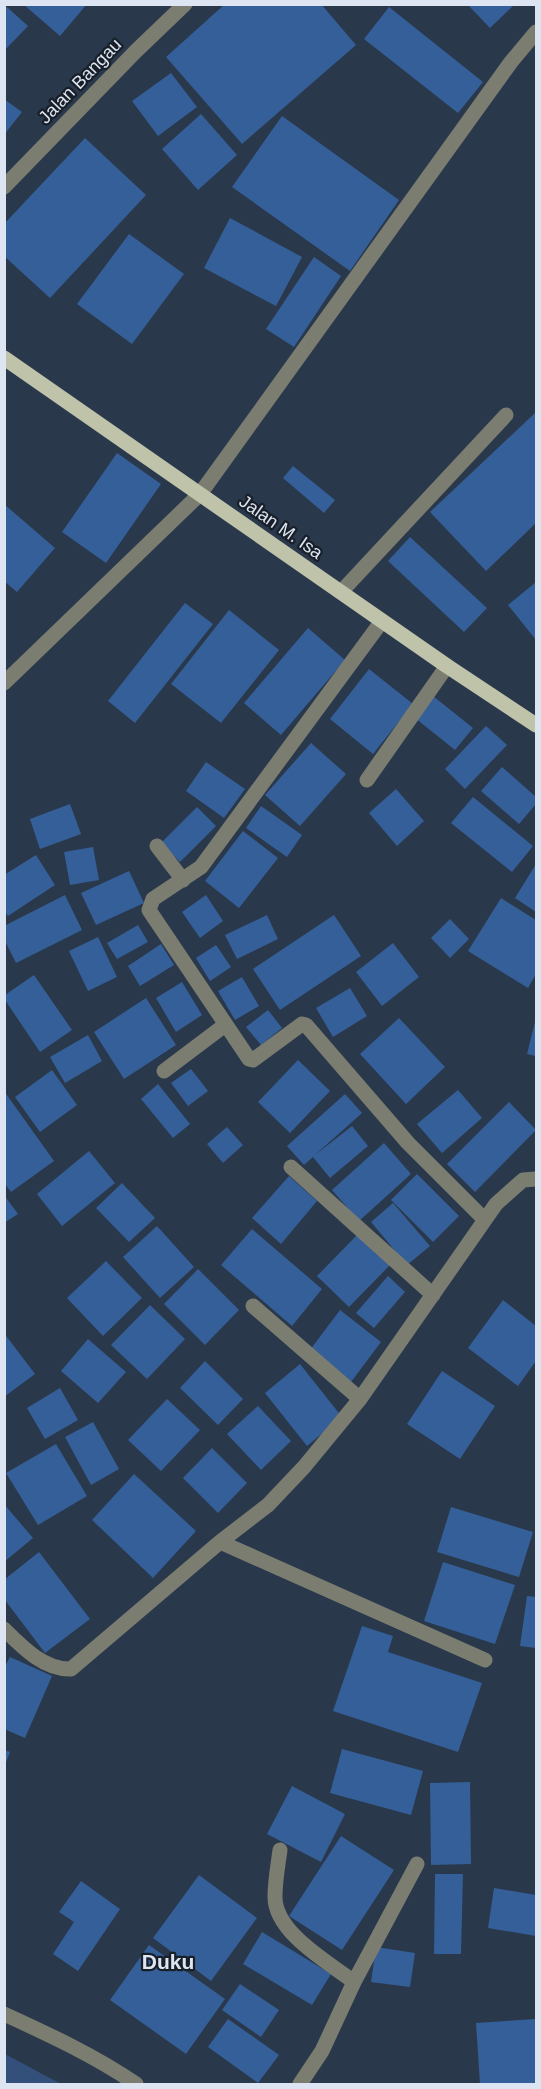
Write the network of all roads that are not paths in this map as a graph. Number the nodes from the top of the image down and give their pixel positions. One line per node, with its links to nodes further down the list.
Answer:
1 (185, 4): 3 (street, Jalan Bangau)
2 (537, 32): 6 (street)
3 (4, 187)
4 (4, 358): 6 (main road, Jalan M. Isa)
5 (507, 415): 7 (street)
6 (200, 494): 7 (main road, Jalan M. Isa); 10 (street)
7 (341, 592): 8 (main road, Jalan M. Isa)
8 (382, 621): 9 (main road, Jalan M. Isa); 14 (street)
9 (447, 666): 11 (main road, Jalan M. Isa); 12 (street)
10 (4, 683)
11 (537, 725)
12 (367, 780)
13 (157, 846): 14 (street)
14 (183, 880): 15 (street)
15 (225, 1024): 16 (street); 19 (street)
16 (164, 1071)
17 (291, 1167): 20 (street)
18 (537, 1179): 19 (street)
19 (484, 1219): 20 (street)
20 (433, 1295): 22 (street)
21 (252, 1306): 22 (street)
22 (360, 1399): 23 (street)
23 (220, 1542): 24 (street); 25 (street)
24 (4, 1629)
25 (485, 1660)
26 (280, 1850): 28 (street)
27 (417, 1864): 28 (street)
28 (354, 1982): 31 (street)
29 (4, 2014): 30 (street)
30 (136, 2085)
31 (300, 2085)

